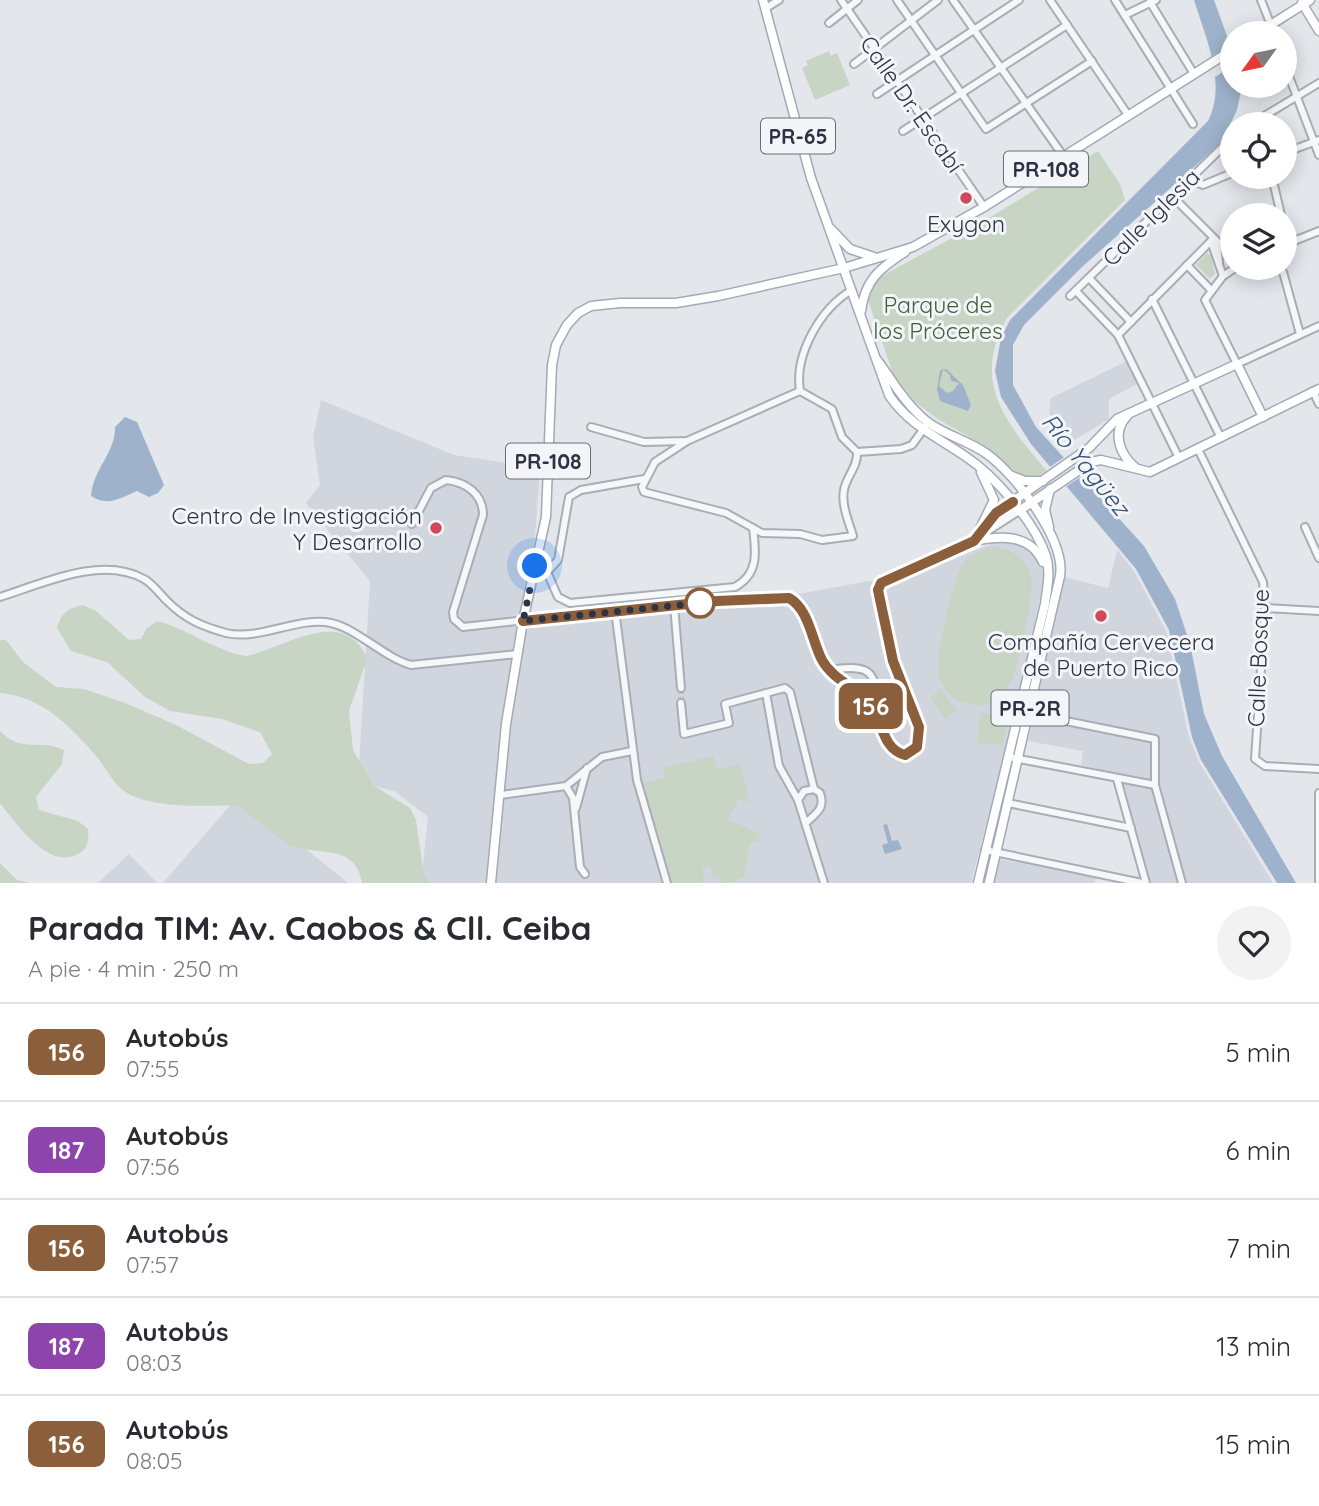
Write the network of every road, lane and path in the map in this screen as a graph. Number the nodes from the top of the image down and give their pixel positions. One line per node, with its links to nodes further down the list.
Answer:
1 (779, 0): 13 (street)
2 (841, 0): 14 (street, Calle Dr. Escabí)
3 (858, 0): 14 (street)
4 (897, 0): 16 (street)
5 (938, 0): 16 (street)
6 (953, 0): 21 (street)
7 (1019, 0): 21 (street)
8 (1050, 0): 20 (street)
9 (1115, 0): 15 (street)
10 (1261, 0): 17 (street)
11 (1153, 1): 15 (street); 29 (street)
12 (1305, 2): 18 (main road); 22 (main road)
13 (765, 4): 52 (main road, PR-65)
14 (846, 8): 19 (street); 23 (street, Calle Dr. Escabí)
15 (1125, 15): 32 (street)
16 (912, 20): 23 (street); 24 (street)
17 (1269, 21)
18 (1282, 21)
19 (829, 23)
20 (1067, 25): 26 (street); 28 (street)
21 (974, 31): 24 (street); 28 (street)
22 (1319, 32)
23 (874, 48): 27 (street); 30 (street, Calle Dr. Escabí)
24 (936, 55): 30 (street); 33 (street)
25 (1220, 58): 29 (main road, PR-108)
26 (1092, 61): 37 (street); 39 (street)
27 (853, 64)
28 (1001, 68): 33 (street); 37 (street)
29 (1194, 74): 32 (main road, PR-108)
30 (897, 81): 34 (street); 40 (street, Calle Dr. Escabí)
31 (1319, 83): 35 (street)
32 (1170, 88): 39 (main road, PR-108); 41 (street)
33 (962, 93): 37 (street); 40 (street)
34 (877, 94)
35 (1297, 97): 43 (street)
36 (1295, 98): 38 (street)
37 (1026, 104): 47 (street)
38 (1274, 112)
39 (1128, 115): 47 (main road, PR-108)
40 (923, 118): 42 (street); 51 (street, Calle Dr. Escabí)
41 (1193, 124)
42 (903, 131)
43 (1317, 141): 44 (street); 46 (street)
44 (1297, 148)
45 (1220, 149): 49 (street, Calle Iglesia)
46 (1319, 155)
47 (1063, 157): 51 (main road, PR-108)
48 (1220, 178): 49 (street)
49 (1188, 180): 50 (street, Calle Iglesia)
50 (1172, 196): 54 (street); 61 (street, Calle Iglesia)
51 (984, 207): 56 (main road, PR-108)
52 (827, 223): 57 (main road); 60 (main road, PR-65)
53 (1319, 231): 55 (street)
54 (1212, 240): 58 (street); 59 (street)
55 (1297, 240)
56 (913, 247): 57 (main road, PR-108); 67 (main road)
57 (877, 258): 60 (main road, PR-108)
58 (1187, 265): 65 (street); 66 (street)
59 (1220, 266)
60 (844, 268): 64 (main road, PR-65); 108 (main road, PR-108)
61 (1089, 278): 68 (street); 71 (street, Calle Iglesia)
62 (1220, 280): 65 (street)
63 (1285, 280): 70 (street)
64 (852, 290): 67 (main road, PR-65); 75 (street)
65 (1211, 290): 72 (street)
66 (1152, 299): 68 (street); 73 (street)
67 (860, 314): 80 (main road, PR-65)
68 (1131, 321): 71 (street)
69 (1319, 326): 70 (street)
70 (1300, 334): 72 (street)
71 (1118, 335): 76 (street)
72 (1237, 364): 73 (main road); 79 (main road)
73 (1193, 382): 76 (main road); 82 (street)
74 (1316, 390): 77 (street); 79 (main road)
75 (800, 391): 83 (street); 85 (street)
76 (1151, 402): 78 (main road); 86 (street)
77 (1319, 404)
78 (1131, 412): 89 (main road); 91 (main road)
79 (1263, 417): 82 (main road)
80 (926, 426): 85 (street); 87 (main road, PR-65); 88 (main road, PR-65)
81 (591, 427): 83 (street)
82 (1221, 438): 84 (main road)
83 (687, 441): 90 (street)
84 (1198, 449): 86 (main road); 105 (street, Calle Bosque)
85 (857, 452): 98 (street)
86 (1179, 458): 89 (main road)
87 (976, 464): 93 (main road, PR-65); 100 (main road)
88 (1004, 470): 91 (main road); 92 (main road, PR-65)
89 (1142, 472): 91 (main road)
90 (644, 480): 98 (street); 98 (street)
91 (1048, 484): 92 (main road); 94 (main road); 99 (main road)
92 (1025, 495): 93 (main road); 94 (main road, PR-65)
93 (1013, 502): 95 (main road, PR-65); 100 (street)
94 (1031, 503): 95 (main road); 99 (main road, PR-2R)
95 (1019, 511): 100 (street); 102 (main road, PR-2R)
96 (412, 524): 108 (street)
97 (1306, 527): 101 (street)
98 (753, 528)
99 (1051, 533): 117 (main road, PR-2R)
100 (974, 541): 102 (main road); 114 (street)
101 (1319, 558)
102 (1049, 575): 117 (main road, PR-2R)
103 (0, 597): 109 (street)
104 (674, 605): 106 (street); 110 (street); 111 (street)
105 (1265, 608): 107 (street); 119 (street, Calle Bosque)
106 (615, 610): 108 (street); 116 (street)
107 (1319, 611)
108 (523, 621): 109 (main road, PR-108)
109 (517, 654): 125 (main road, PR-108)
110 (828, 670): 114 (street); 114 (street)
111 (681, 688)
112 (766, 693): 113 (street); 123 (street); 126 (street)
113 (681, 703)
114 (873, 708)
115 (1056, 719): 121 (street)
116 (632, 751): 118 (street); 136 (street)
117 (1014, 758): 120 (street); 127 (main road, PR-2R); 131 (main road, PR-2R)
118 (587, 767): 122 (street); 128 (street)
119 (1319, 769)
120 (1117, 779): 121 (street); 130 (street)
121 (1155, 785): 141 (street)
122 (566, 786): 125 (street); 128 (street)
123 (814, 789): 126 (street); 129 (street)
124 (1319, 793): 134 (street)
125 (500, 795): 135 (main road, PR-108)
126 (798, 800): 129 (street)
127 (1008, 803): 130 (street); 132 (main road, PR-2R)
128 (575, 813): 133 (street)
129 (807, 821): 137 (street)
130 (1131, 828): 140 (street)
131 (985, 850): 132 (street); 138 (main road, PR-2R)
132 (996, 852): 139 (main road, PR-2R); 140 (street)
133 (585, 874)
134 (1319, 881)
135 (491, 883)
136 (667, 883)
137 (824, 883)
138 (978, 883)
139 (989, 883)
140 (1144, 883)
141 (1182, 883)

